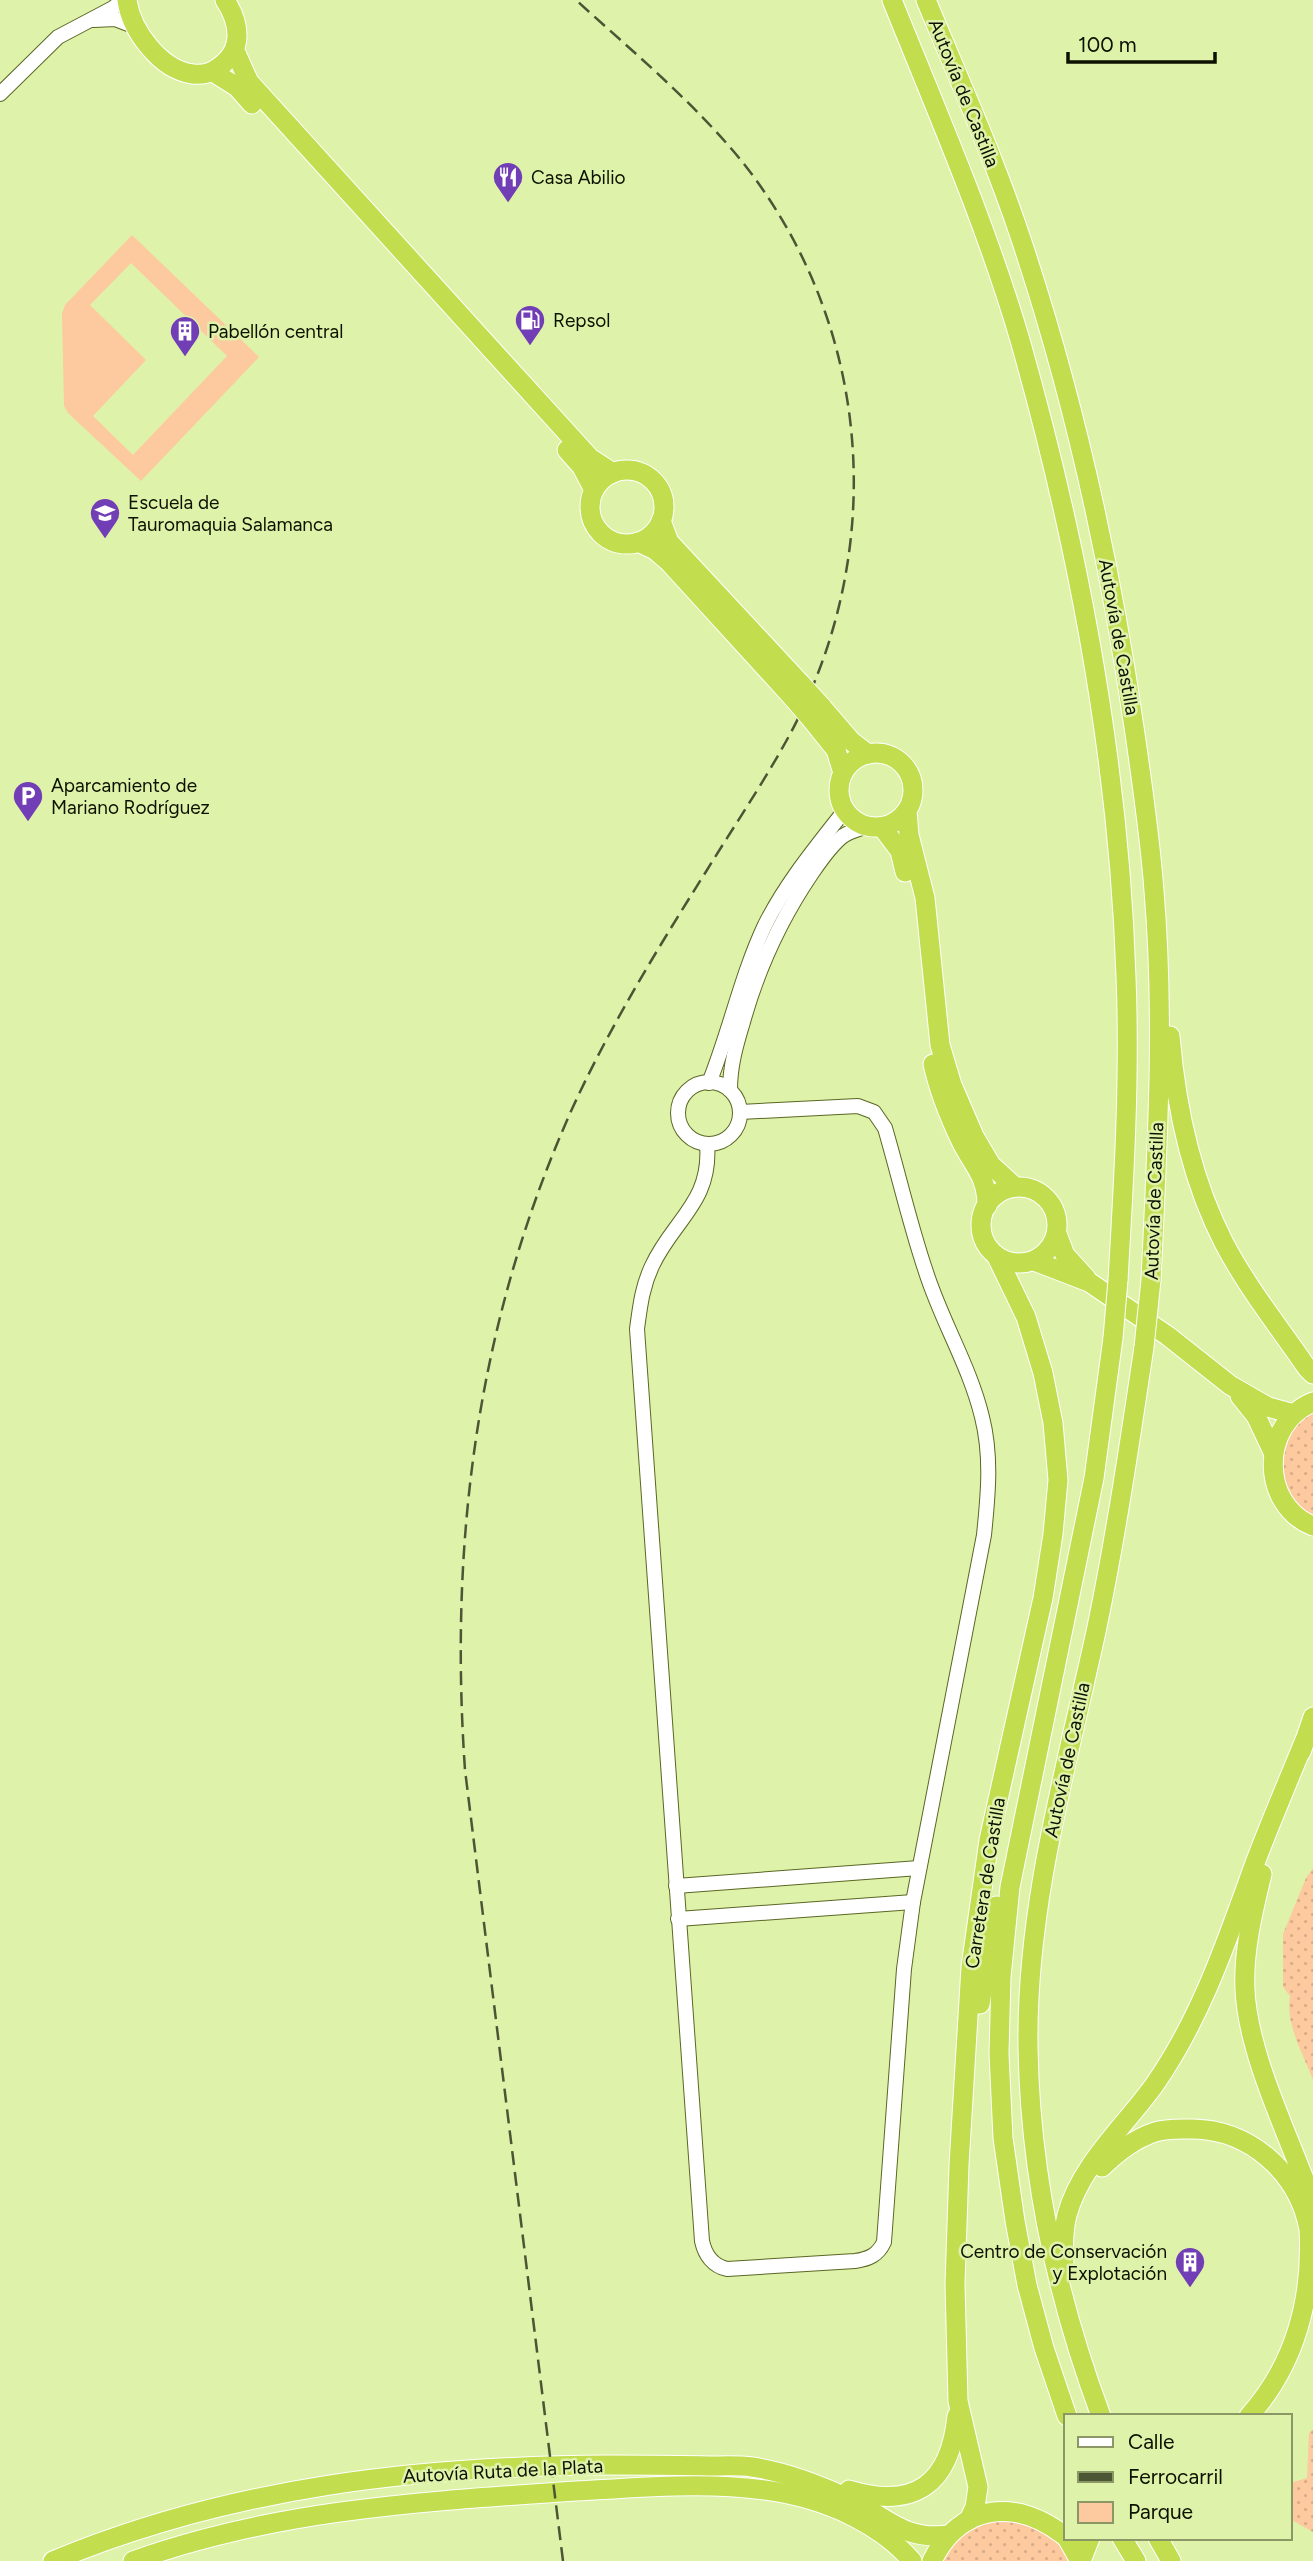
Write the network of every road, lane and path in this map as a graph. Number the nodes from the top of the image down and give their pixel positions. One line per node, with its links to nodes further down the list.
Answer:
1 (125, 0): 5 (street); 6 (highway)
2 (225, 0): 7 (highway)
3 (892, 0): 39 (highway, Autovía de Castilla, bridge)
4 (926, 0): 21 (highway, Autovía de Castilla)
5 (83, 22): 6 (street); 9 (street)
6 (136, 27): 8 (highway)
7 (235, 51): 8 (highway); 10 (highway)
8 (213, 72): 11 (highway)
9 (0, 94)
10 (613, 473): 11 (highway); 12 (highway)
11 (594, 490): 13 (highway)
12 (661, 521): 13 (highway); 14 (highway)
13 (638, 542): 14 (highway)
14 (797, 692): 15 (highway, bridge)
15 (825, 723): 16 (highway); 17 (highway)
16 (868, 754): 17 (highway); 19 (highway)
17 (843, 773): 18 (highway)
18 (845, 810): 20 (highway); 22 (street)
19 (907, 811): 20 (highway); 26 (highway)
20 (875, 827): 23 (street); 27 (highway)
21 (1154, 893): 32 (highway); 50 (highway, Autovía de Castilla, bridge)
22 (709, 1083): 23 (street); 25 (street)
23 (730, 1090): 24 (street)
24 (740, 1112): 25 (street); 41 (street)
25 (707, 1144): 42 (street)
26 (1015, 1187): 27 (highway); 28 (highway)
27 (987, 1206): 29 (highway)
28 (1057, 1234): 30 (highway); 31 (highway)
29 (997, 1257): 30 (highway); 45 (highway, Carretera de Castilla)
30 (1034, 1261): 31 (highway)
31 (1088, 1282): 33 (highway)
32 (1313, 1374)
33 (1230, 1385): 35 (highway); 36 (highway)
34 (1313, 1402): 35 (highway)
35 (1294, 1414): 36 (highway)
36 (1273, 1452): 37 (highway)
37 (1313, 1526)
38 (1313, 1717): 40 (highway)
39 (1041, 1736): 45 (highway); 49 (highway, Autovía de Castilla)
40 (1305, 1740): 46 (highway); 51 (highway)
41 (919, 1868): 42 (street); 43 (street)
42 (676, 1886): 44 (street)
43 (913, 1902): 44 (street); 44 (street)
44 (678, 1919)
45 (963, 2119): 48 (highway, Carretera de Castilla)
46 (1313, 2203)
47 (1313, 2327): 54 (highway)
48 (958, 2401): 55 (highway); 58 (highway, Carretera de Castilla)
49 (1066, 2414)
50 (1100, 2414)
51 (1110, 2414)
52 (1110, 2414): 53 (highway)
53 (1251, 2414)
54 (1265, 2414)
55 (750, 2467): 59 (highway, Autovía Ruta de la Plata); 66 (highway, Autovía Ruta de la Plata)
56 (1064, 2517): 57 (highway)
57 (1039, 2518): 58 (highway); 60 (highway)
58 (969, 2520): 59 (highway)
59 (949, 2535): 69 (highway)
60 (1064, 2536)
61 (1068, 2540): 70 (highway)
62 (1089, 2540): 70 (highway)
63 (1123, 2540): 71 (highway)
64 (1159, 2540): 72 (highway)
65 (1171, 2540): 73 (highway)
66 (54, 2561)
67 (133, 2561): 68 (highway, Autovía Ruta de la Plata)
68 (912, 2561)
69 (932, 2561)
70 (1081, 2561)
71 (1136, 2561)
72 (1171, 2561)
73 (1182, 2561)

